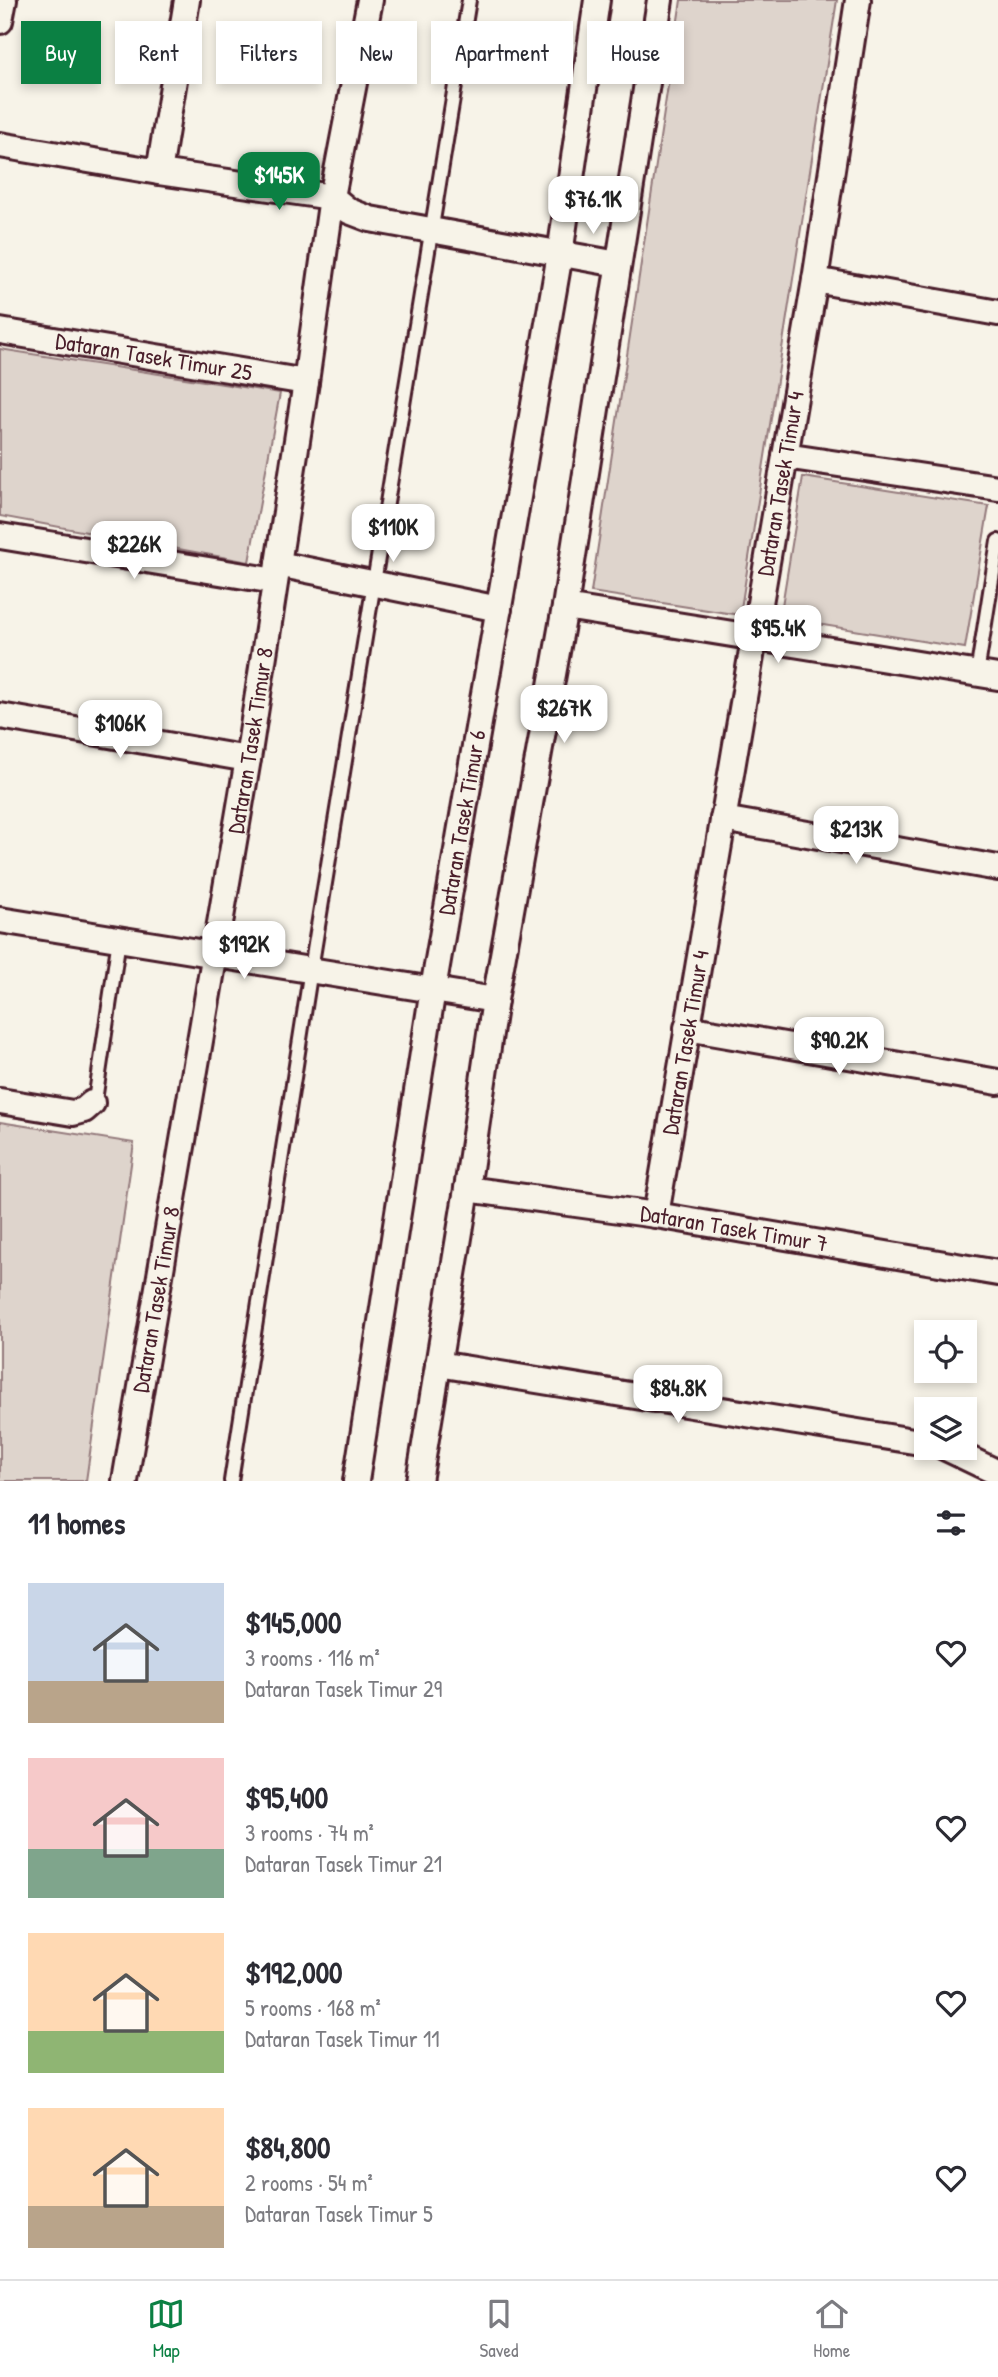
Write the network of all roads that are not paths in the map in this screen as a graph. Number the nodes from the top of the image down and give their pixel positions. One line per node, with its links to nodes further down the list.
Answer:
1 (4, 0): 8 (street)
2 (187, 0): 10 (street)
3 (370, 0): 11 (street, Dataran Tasek Timur 8)
4 (469, 0): 12 (lane)
5 (597, 0): 13 (street, Dataran Tasek Timur 6)
6 (660, 0): 14 (street)
7 (858, 0): 15 (street, Dataran Tasek Timur 4)
8 (0, 21)
9 (0, 145): 10 (street)
10 (159, 172): 11 (street)
11 (332, 197): 12 (street); 18 (street, Dataran Tasek Timur 8)
12 (431, 230): 13 (street); 24 (lane)
13 (560, 254): 14 (street); 26 (street, Dataran Tasek Timur 6)
14 (618, 264): 25 (street)
15 (815, 281): 16 (street); 19 (street, Dataran Tasek Timur 4)
16 (998, 313)
17 (0, 331): 18 (street, Dataran Tasek Timur 25)
18 (306, 382): 23 (street, Dataran Tasek Timur 8)
19 (785, 456): 20 (street); 27 (street, Dataran Tasek Timur 4)
20 (998, 488)
21 (0, 536): 23 (street)
22 (998, 541): 28 (lane)
23 (277, 573): 24 (street); 30 (street, Dataran Tasek Timur 8)
24 (374, 584): 26 (street); 36 (lane)
25 (565, 607): 27 (street); 38 (street)
26 (499, 609): 37 (street, Dataran Tasek Timur 6)
27 (754, 638): 28 (street); 31 (street, Dataran Tasek Timur 4)
28 (988, 676)
29 (0, 716): 30 (street)
30 (248, 759): 35 (street, Dataran Tasek Timur 8)
31 (723, 819): 32 (street); 39 (street, Dataran Tasek Timur 4)
32 (998, 868)
33 (0, 920): 34 (street)
34 (119, 939): 35 (street); 42 (lane)
35 (216, 954): 36 (street); 50 (street, Dataran Tasek Timur 8)
36 (311, 969): 37 (street); 51 (lane)
37 (433, 989): 38 (street); 52 (street, Dataran Tasek Timur 6)
38 (495, 1000): 43 (street)
39 (687, 1028): 40 (street); 44 (street, Dataran Tasek Timur 4)
40 (998, 1082)
41 (0, 1101): 42 (street)
42 (92, 1103)
43 (467, 1189): 44 (street, Dataran Tasek Timur 7); 46 (street)
44 (656, 1214): 45 (street, Dataran Tasek Timur 7)
45 (998, 1273)
46 (439, 1364): 47 (street); 53 (street)
47 (914, 1441)
48 (969, 1460): 49 (street)
49 (993, 1472)
50 (125, 1481)
51 (231, 1481)
52 (356, 1481)
53 (418, 1481)

